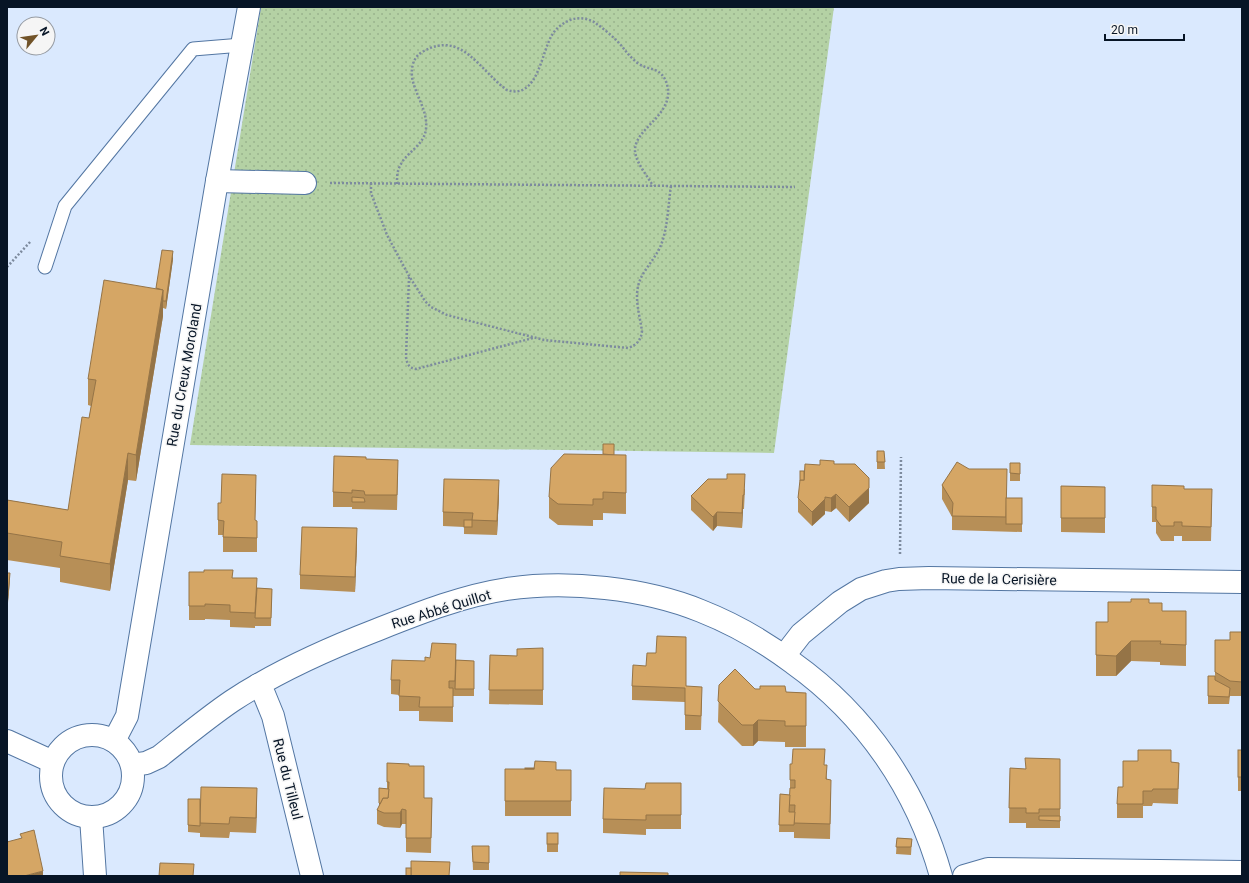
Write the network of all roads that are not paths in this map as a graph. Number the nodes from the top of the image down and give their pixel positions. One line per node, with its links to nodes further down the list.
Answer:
1 (249, 7): 2 (street, Rue du Creux Moroland)
2 (242, 45): 3 (street, Rue du Creux Moroland); 5 (lane)
3 (217, 181): 4 (street); 10 (street, Rue du Creux Moroland)
4 (305, 183)
5 (45, 267)
6 (1242, 582): 7 (street, Rue de la Cerisière)
7 (784, 656): 8 (street, Rue Abbé Quillot); 17 (street, Rue Abbé Quillot)
8 (258, 685): 12 (street, Rue Abbé Quillot); 16 (street, Rue du Tilleul)
9 (7, 741): 11 (street)
10 (114, 741): 11 (street); 12 (street)
11 (53, 762): 13 (street)
12 (132, 765): 13 (street)
13 (91, 817): 15 (street)
14 (1242, 872): 18 (street)
15 (95, 876)
16 (312, 876)
17 (941, 876)
18 (964, 876)

